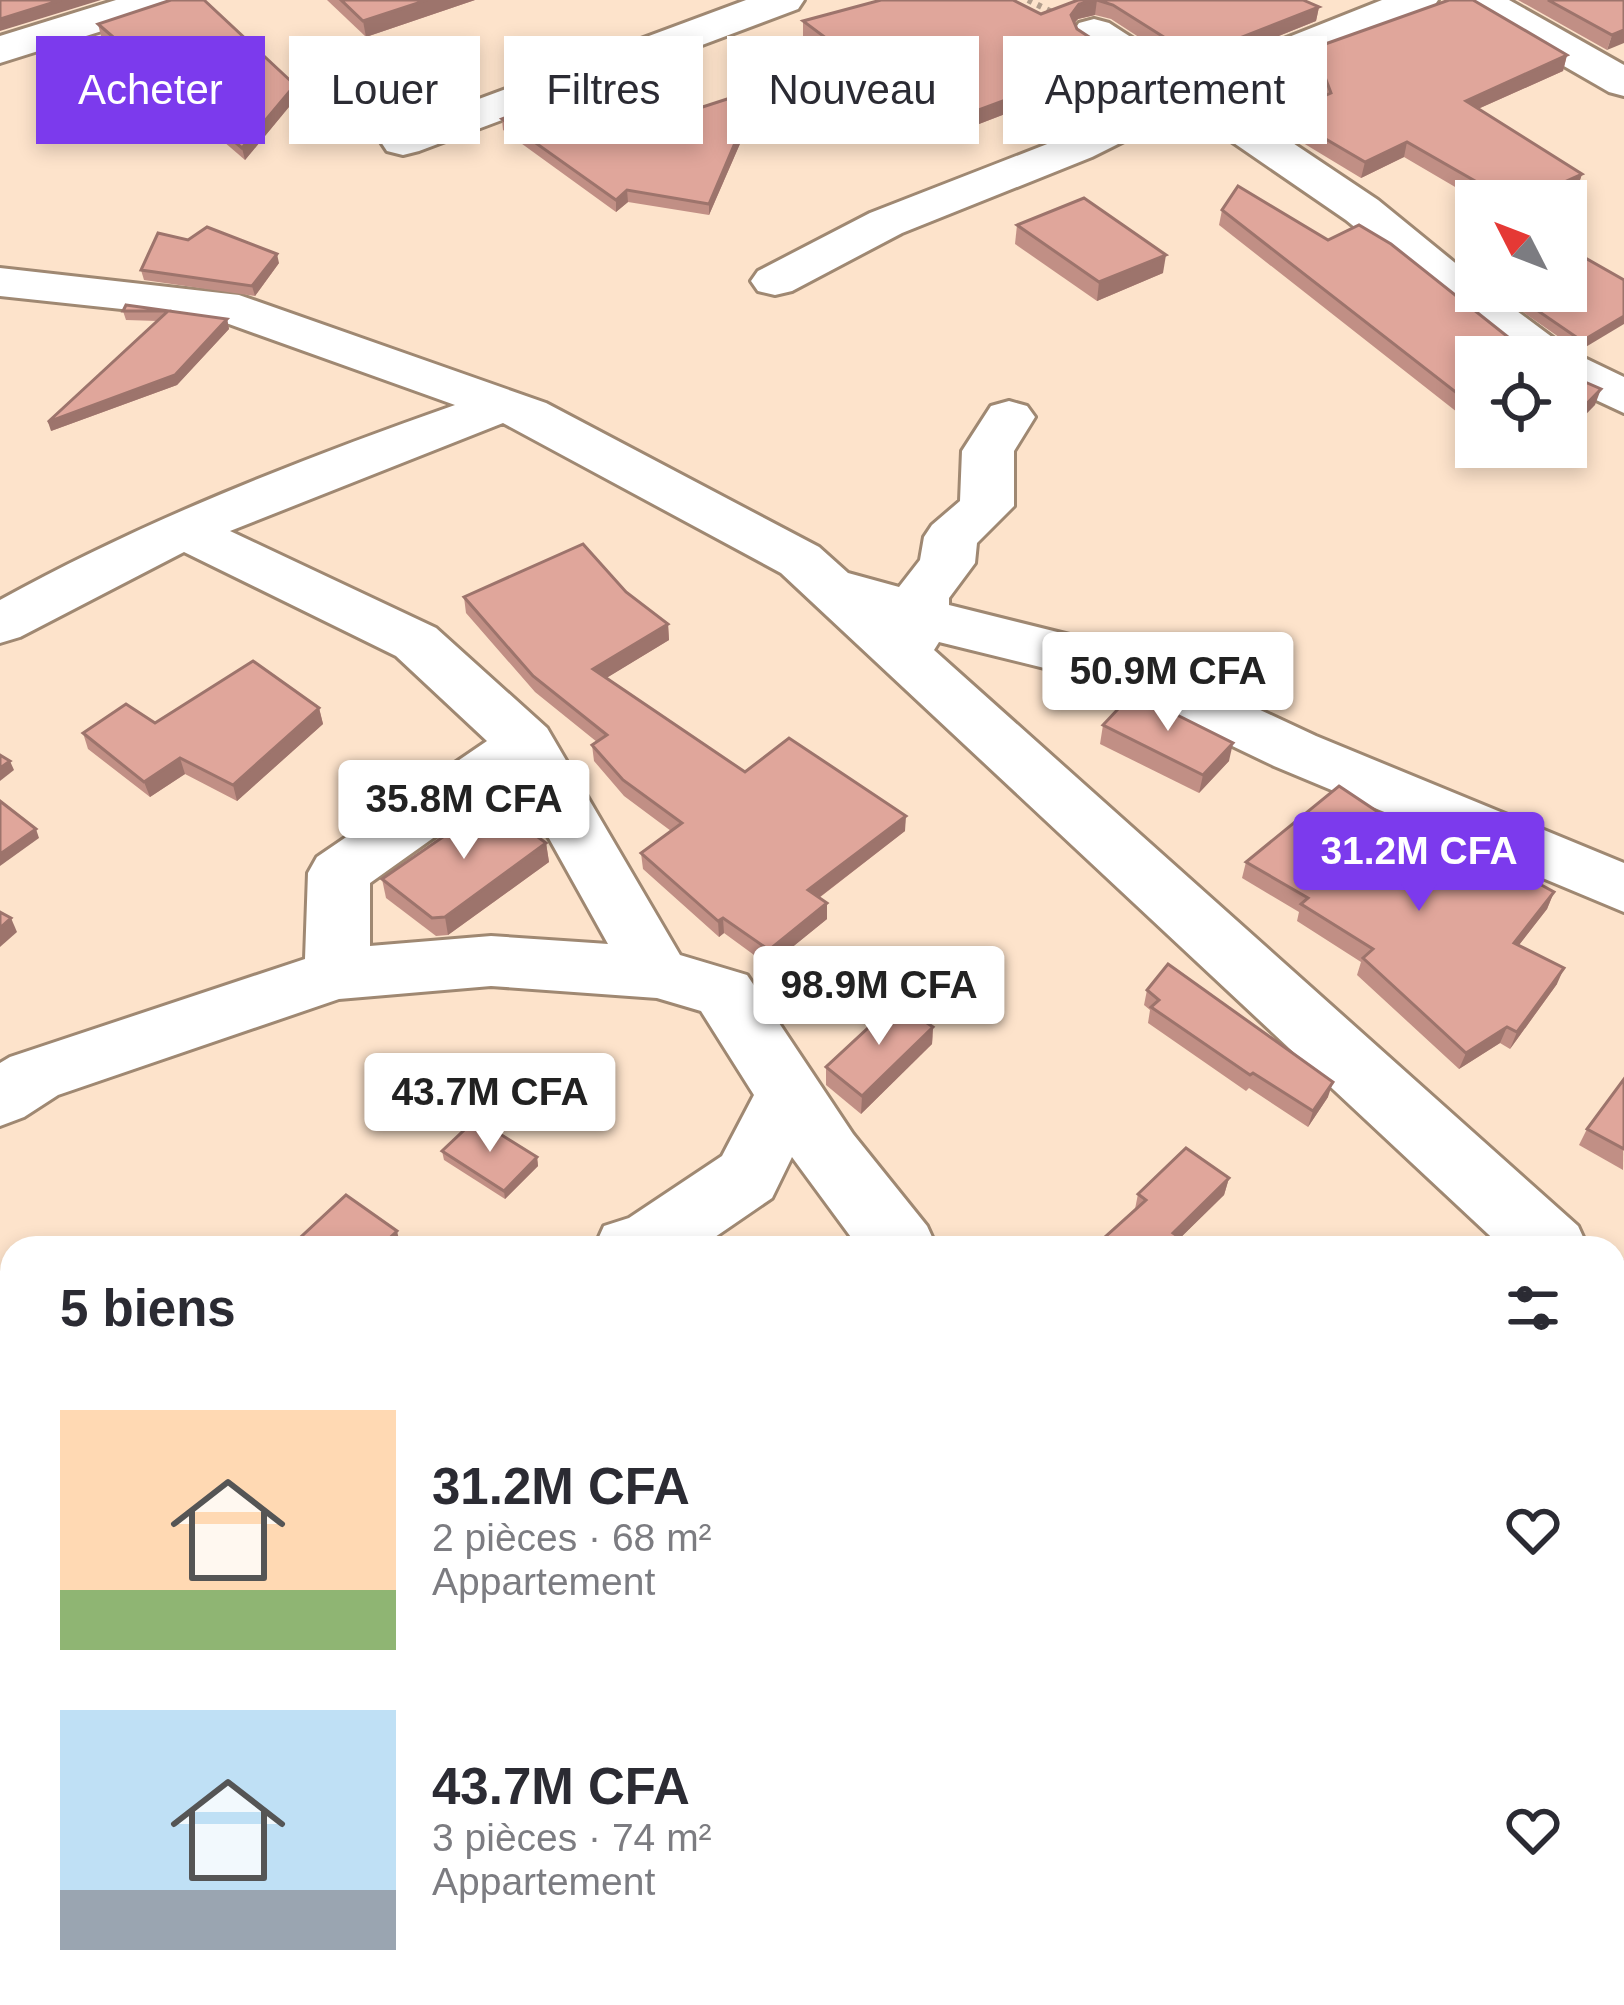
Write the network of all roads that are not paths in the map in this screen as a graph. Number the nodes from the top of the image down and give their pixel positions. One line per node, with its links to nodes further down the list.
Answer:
1 (158, 0): 8 (street)
2 (784, 0): 10 (street)
3 (1418, 0): 7 (street)
4 (1479, 0): 9 (street)
5 (1094, 32): 6 (street)
6 (1100, 36)
7 (1327, 36)
8 (0, 50)
9 (1624, 82)
10 (480, 113)
11 (1084, 144): 13 (street)
12 (1263, 144): 15 (street)
13 (775, 281)
14 (0, 282): 18 (street)
15 (1519, 336)
16 (1587, 378): 17 (street)
17 (1624, 398)
18 (504, 405): 20 (street); 22 (street)
19 (1009, 417): 22 (street)
20 (186, 531): 21 (street); 23 (street)
21 (0, 624)
22 (913, 635): 24 (street); 31 (street)
23 (526, 742): 25 (street); 26 (street)
24 (1624, 889)
25 (657, 973): 26 (street); 27 (street)
26 (337, 974): 28 (street)
27 (789, 1094): 29 (street); 30 (street)
28 (0, 1098)
29 (658, 1236)
30 (892, 1236)
31 (1539, 1236)

